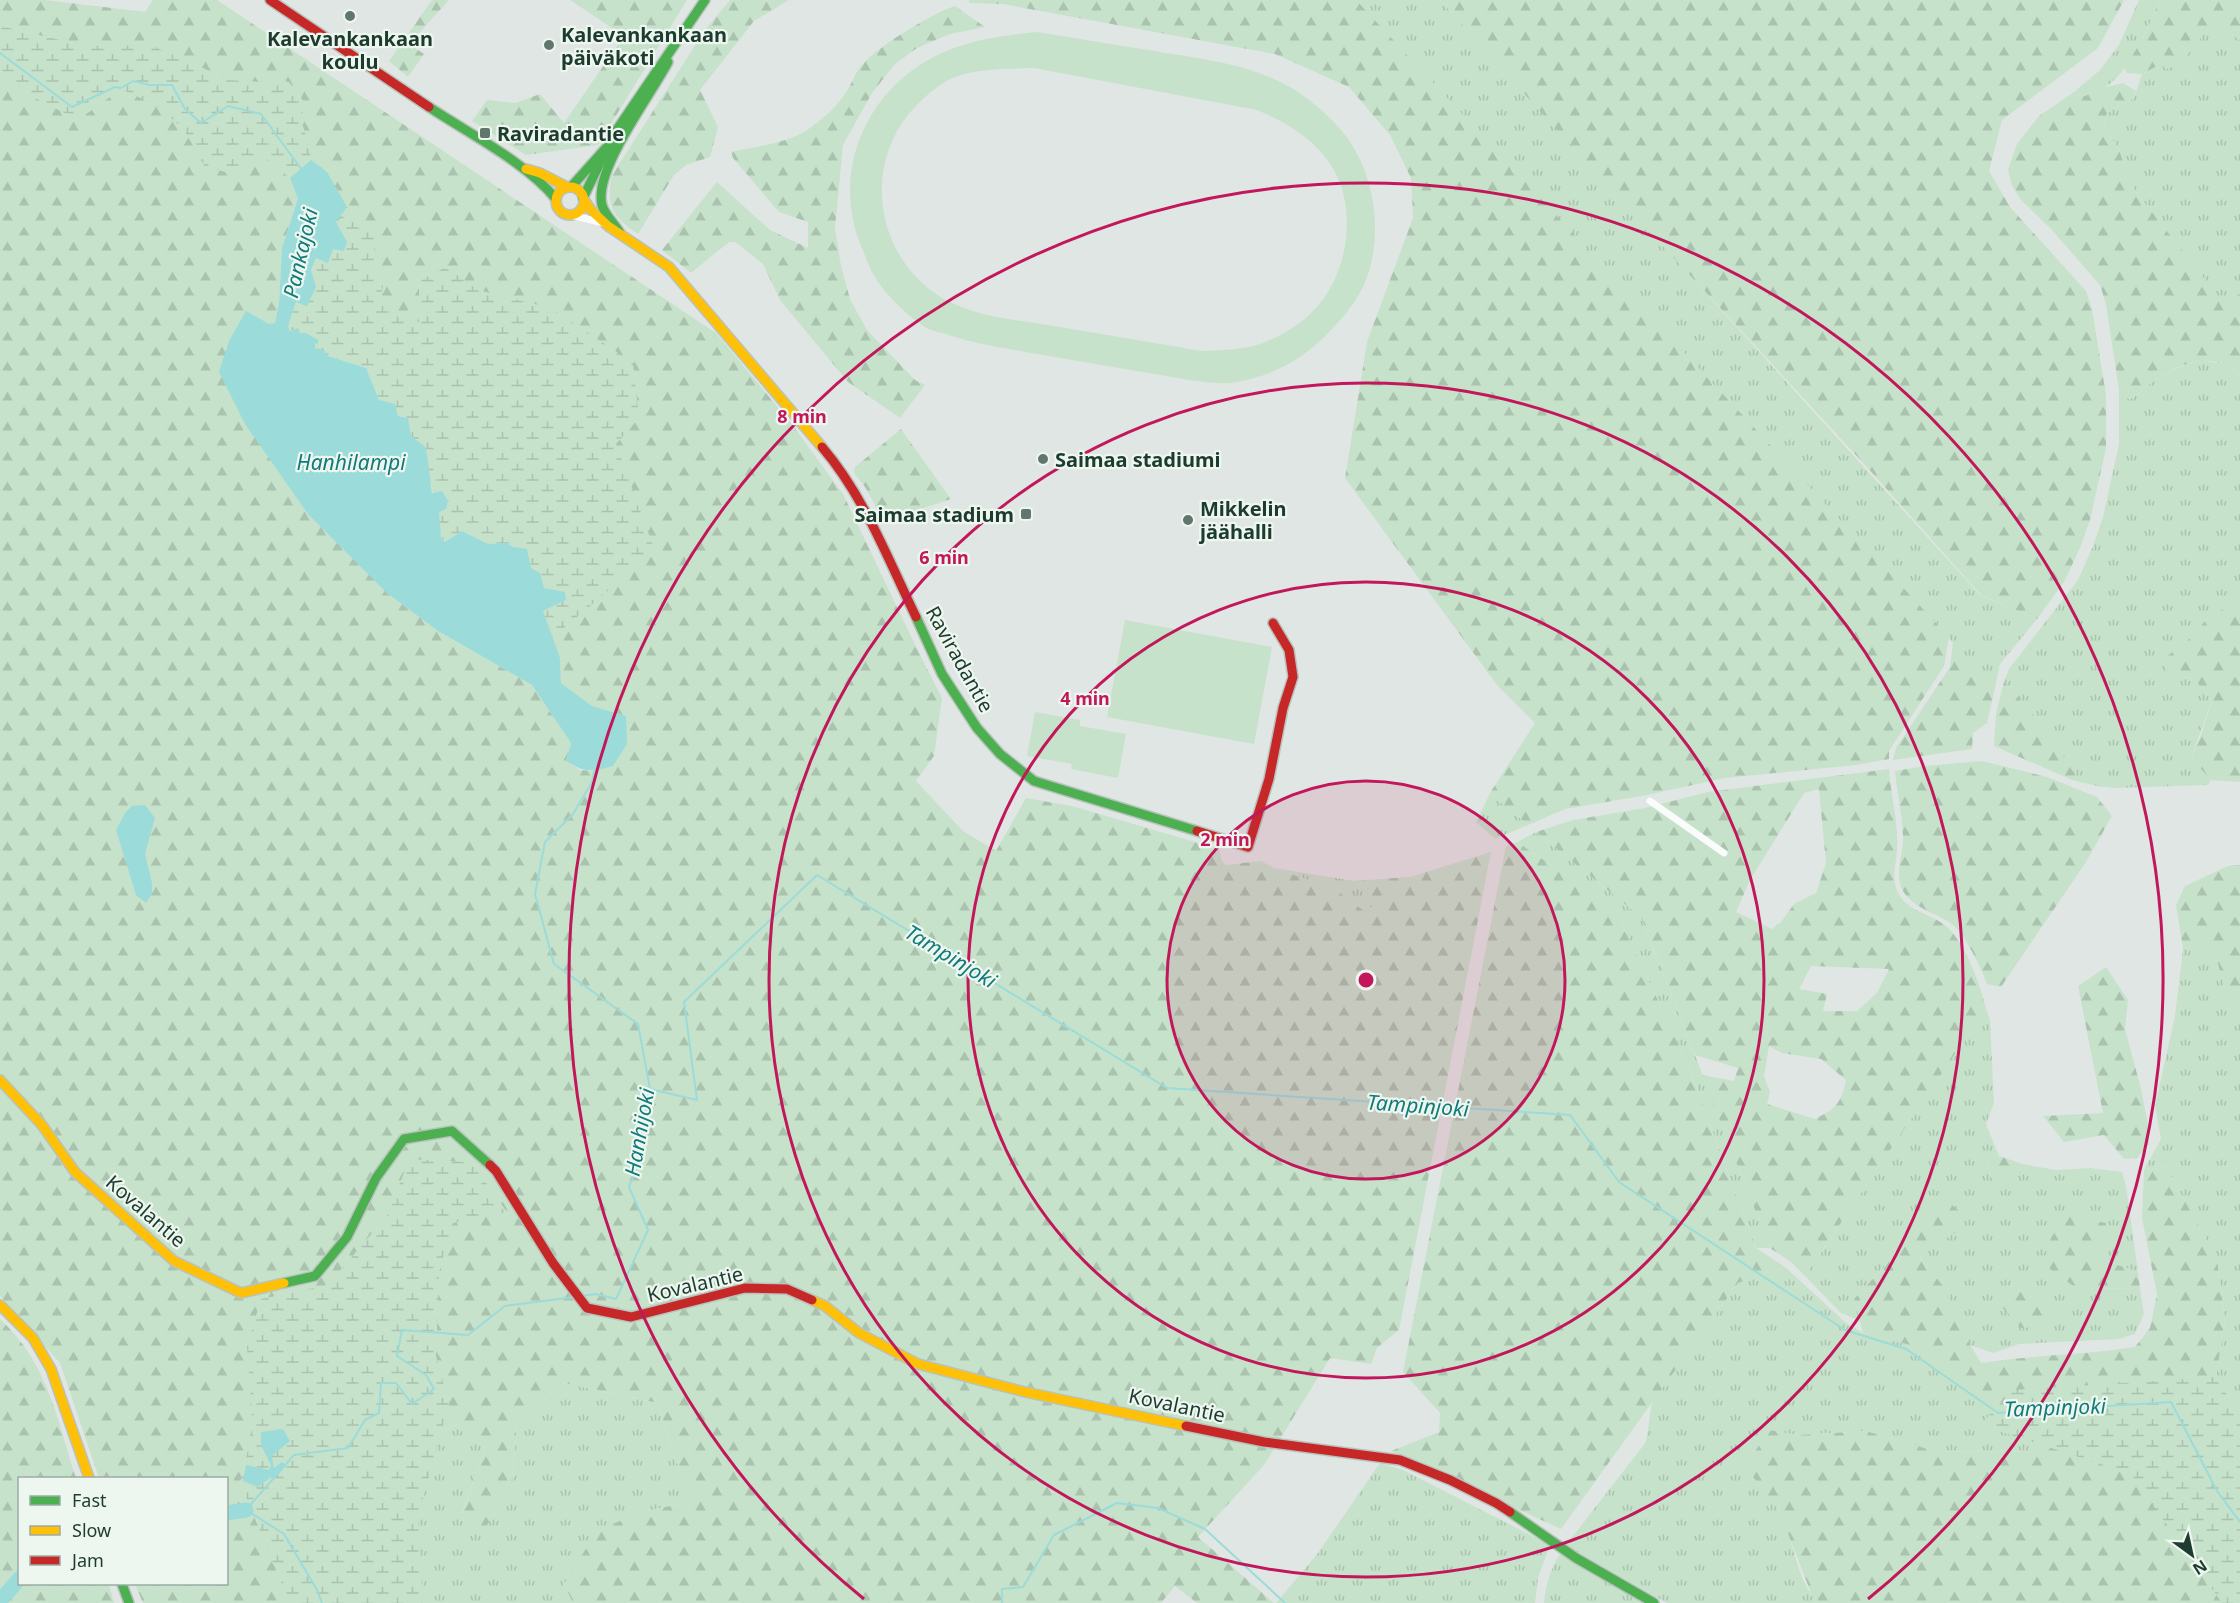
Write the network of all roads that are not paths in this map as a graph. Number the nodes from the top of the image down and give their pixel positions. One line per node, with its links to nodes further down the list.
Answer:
1 (270, 0): 5 (street)
2 (705, 0): 3 (street)
3 (674, 44): 4 (street); 11 (street)
4 (606, 148): 6 (street); 8 (street)
5 (523, 168): 6 (street); 7 (street)
6 (569, 187): 7 (street); 8 (street)
7 (556, 199): 9 (street)
8 (583, 199): 9 (street); 10 (street, Raviradantie)
9 (571, 215): 10 (street, Raviradantie)
10 (603, 223): 11 (street, Raviradantie)
11 (622, 235): 12 (street, Raviradantie)
12 (1273, 624)
13 (1650, 801): 14 (street)
14 (1724, 853)
15 (0, 1080): 20 (street, Kovalantie)
16 (0, 1305): 17 (street)
17 (87, 1477)
18 (122, 1585): 19 (street)
19 (129, 1603)
20 (1654, 1603)

